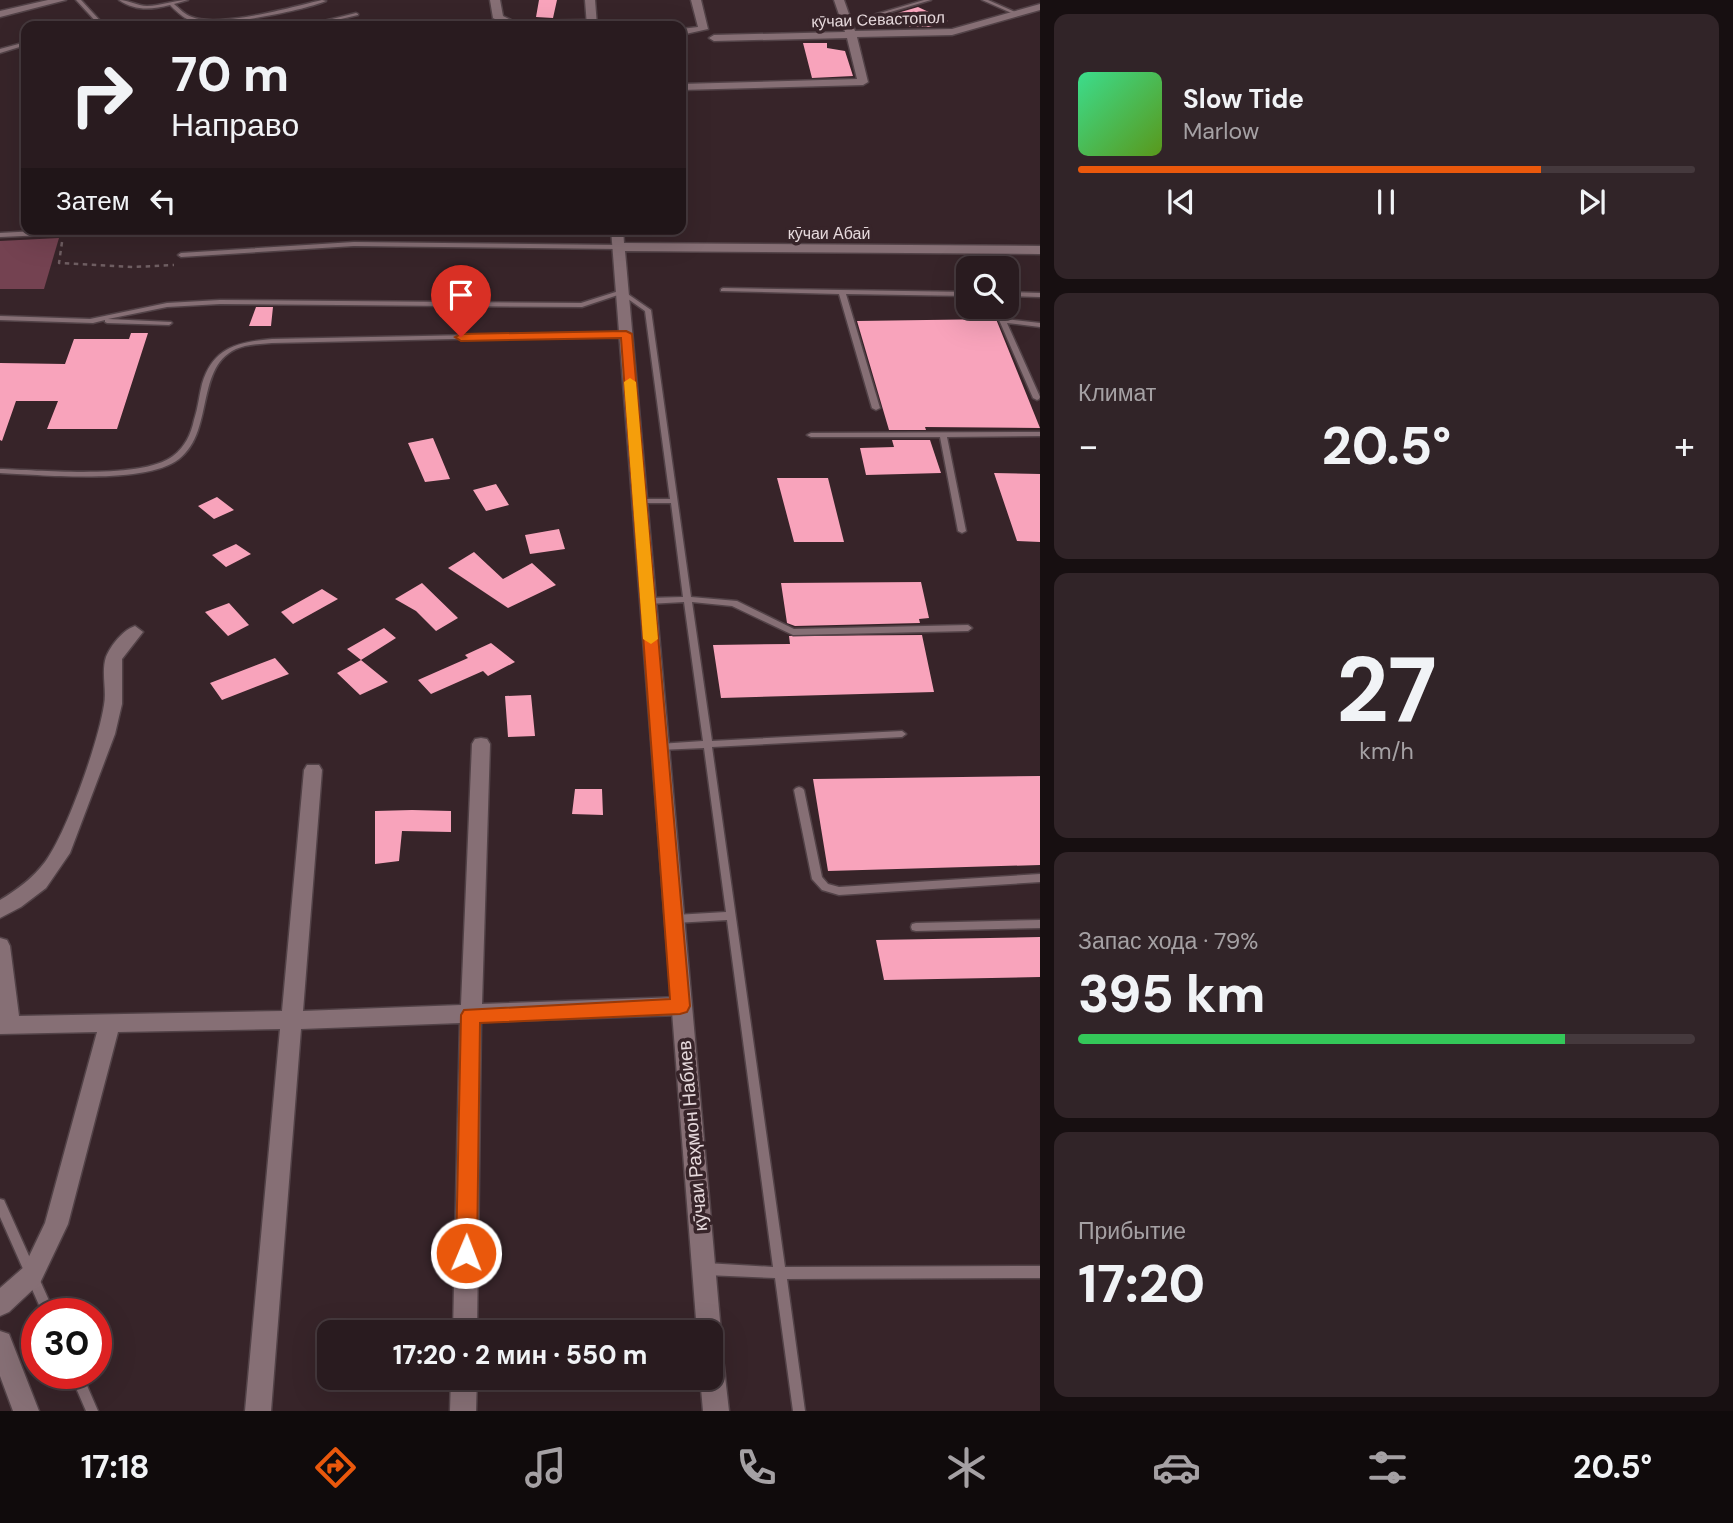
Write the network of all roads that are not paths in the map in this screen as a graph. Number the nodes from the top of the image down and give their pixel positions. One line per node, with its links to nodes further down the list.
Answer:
1 (61, 0): 14 (street)
2 (78, 0): 18 (lane)
3 (121, 0): 12 (lane)
4 (186, 0): 12 (lane)
5 (495, 0): 20 (street)
6 (590, 0): 21 (street)
7 (696, 0): 23 (street)
8 (839, 0): 22 (street)
9 (929, 0): 22 (lane)
10 (324, 1): 17 (lane)
11 (988, 1): 16 (lane)
12 (171, 4): 17 (lane)
13 (1040, 7): 16 (street, кӯчаи Севастопол)
14 (0, 14)
15 (356, 14): 19 (lane)
16 (1018, 14): 24 (street, кӯчаи Севастопол)
17 (226, 19)
18 (98, 21)
19 (327, 21)
20 (504, 21)
21 (592, 21)
22 (848, 23): 24 (street)
23 (686, 31)
24 (852, 37): 25 (street, кӯчаи Севастопол); 28 (street)
25 (714, 38)
26 (21, 45): 27 (lane)
27 (0, 51)
28 (686, 87)
29 (0, 234): 30 (lane)
30 (21, 234)
31 (618, 238): 32 (street, кӯчаи Абаӣ); 33 (lane); 35 (street, кӯчаи Раҳмон Набиев)
32 (1040, 250)
33 (181, 255)
34 (723, 290): 36 (lane)
35 (622, 292): 41 (lane); 45 (street, кӯчаи Раҳмон Набиев); 53 (lane)
36 (842, 292): 37 (lane); 47 (lane)
37 (956, 294)
38 (1019, 294): 39 (lane)
39 (1040, 295)
40 (0, 318): 41 (lane)
41 (89, 321): 43 (lane)
42 (1003, 321): 44 (lane); 46 (lane)
43 (169, 323)
44 (1040, 325)
45 (626, 334): 51 (lane); 52 (street, кӯчаи Раҳмон Набиев)
46 (1037, 398)
47 (876, 408)
48 (1040, 434): 50 (lane)
49 (811, 435): 50 (lane)
50 (943, 435): 54 (lane)
51 (0, 471)
52 (640, 500): 53 (lane); 56 (street, кӯчаи Раҳмон Набиев)
53 (674, 501): 55 (lane)
54 (962, 531)
55 (688, 599): 56 (lane); 57 (lane); 61 (lane)
56 (648, 601): 62 (street, кӯчаи Раҳмон Набиев)
57 (968, 628)
58 (135, 632): 66 (street)
59 (902, 734): 61 (lane)
60 (481, 744): 73 (street)
61 (708, 746): 62 (lane); 67 (lane)
62 (659, 747): 68 (street, кӯчаи Раҳмон Набиев)
63 (313, 770): 74 (street)
64 (799, 790): 65 (lane)
65 (1040, 878)
66 (0, 911)
67 (731, 916): 68 (lane); 80 (lane)
68 (673, 919): 72 (street, кӯчаи Раҳмон Набиев)
69 (1040, 924): 70 (lane)
70 (916, 927)
71 (0, 946): 76 (street)
72 (680, 1006): 73 (street); 78 (street, кӯчаи Раҳмон Набиев)
73 (471, 1015): 74 (street); 84 (street)
74 (290, 1020): 75 (street); 92 (street)
75 (110, 1022): 76 (street); 81 (street)
76 (4, 1024)
77 (0, 1204): 81 (lane)
78 (703, 1269): 80 (lane); 85 (street, кӯчаи Раҳмон Набиев)
79 (1040, 1272): 80 (lane)
80 (780, 1273): 95 (lane)
81 (32, 1275): 82 (lane); 83 (street)
82 (42, 1298)
83 (0, 1304)
84 (465, 1320)
85 (708, 1320)
86 (0, 1343): 90 (street)
87 (82, 1389): 91 (lane)
88 (464, 1390): 93 (street)
89 (714, 1390): 94 (street)
90 (26, 1411)
91 (92, 1411)
92 (258, 1411)
93 (463, 1411)
94 (716, 1411)
95 (799, 1411)

